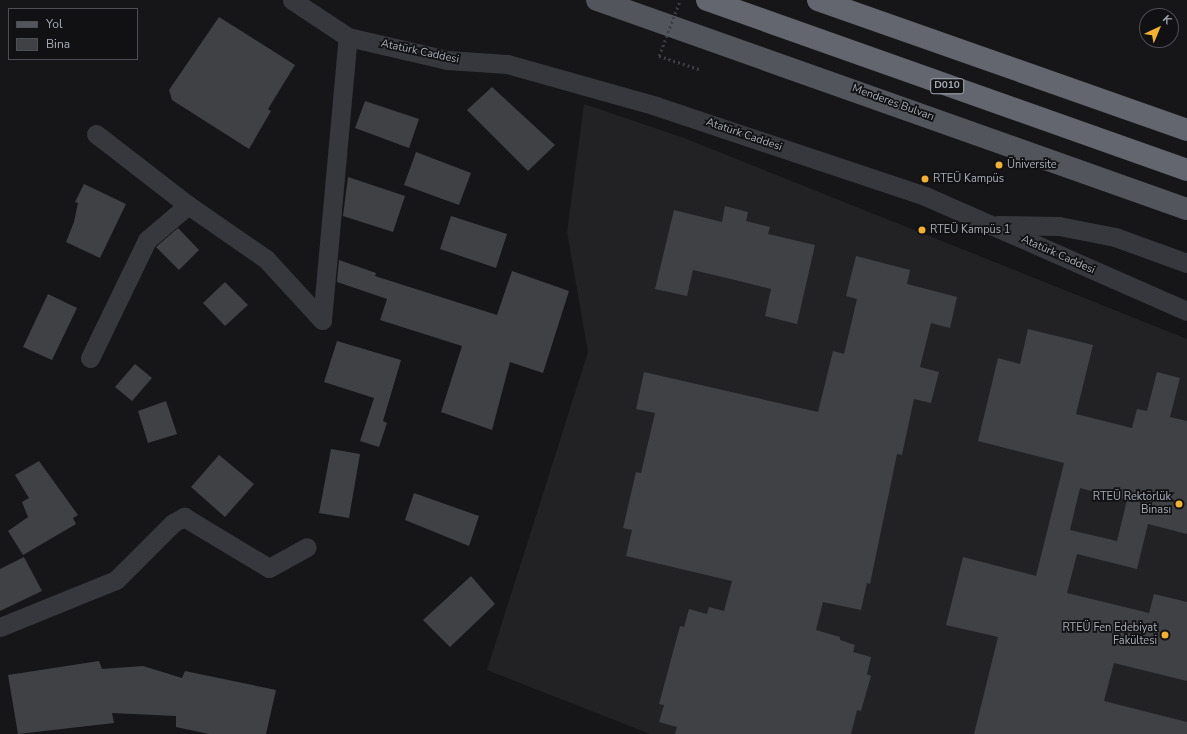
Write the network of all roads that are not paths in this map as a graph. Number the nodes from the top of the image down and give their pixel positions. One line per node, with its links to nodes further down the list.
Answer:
1 (292, 0): 5 (street, Atatürk Caddesi)
2 (597, 0): 10 (main road, Menderes Bulvarı)
3 (707, 0): 8 (highway, D010)
4 (818, 0): 6 (highway)
5 (348, 37): 9 (street); 11 (street, Atatürk Caddesi)
6 (1187, 130)
7 (96, 134): 9 (street)
8 (1187, 170)
9 (188, 205): 14 (street)
10 (1187, 209)
11 (989, 225): 12 (street); 13 (street, Atatürk Caddesi)
12 (1187, 263)
13 (1187, 311)
14 (90, 358)
15 (307, 547): 16 (street)
16 (0, 627)

